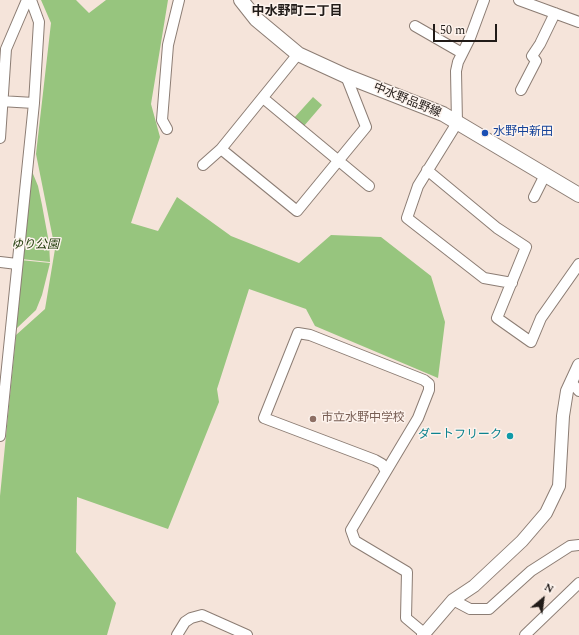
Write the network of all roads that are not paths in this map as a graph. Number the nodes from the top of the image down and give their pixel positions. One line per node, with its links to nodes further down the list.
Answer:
1 (27, 0): 15 (street)
2 (31, 0): 16 (street)
3 (179, 0): 18 (street)
4 (241, 0): 11 (main road, 中水野品野線)
5 (484, 0): 10 (street)
6 (518, 0): 7 (street)
7 (556, 13): 8 (street); 13 (street)
8 (579, 22)
9 (415, 26): 10 (street)
10 (462, 53): 17 (street)
11 (298, 54): 12 (main road, 中水野品野線); 14 (street)
12 (346, 76): 17 (main road, 中水野品野線); 21 (street)
13 (521, 90)
14 (263, 98): 20 (street); 21 (street)
15 (2, 101): 16 (street); 19 (street)
16 (34, 103): 29 (street)
17 (457, 123): 23 (street); 24 (main road, 中水野品野線)
18 (167, 129)
19 (0, 138)
20 (221, 149): 21 (street); 22 (street)
21 (339, 161): 25 (street)
22 (202, 165)
23 (427, 170): 31 (street); 31 (street)
24 (545, 175): 26 (main road, 中水野品野線); 27 (street)
25 (370, 186)
26 (579, 195)
27 (534, 197)
28 (0, 262): 29 (street)
29 (17, 264): 33 (street)
30 (579, 264): 31 (street)
31 (512, 283)
32 (579, 365): 34 (street)
33 (4, 370): 35 (street)
34 (575, 386): 39 (street)
35 (0, 436)
36 (385, 470): 36 (street); 40 (street)
37 (579, 545): 39 (street)
38 (579, 583): 43 (street)
39 (453, 600): 40 (street)
40 (424, 634)
41 (178, 635): 42 (street)
42 (247, 635)
43 (524, 635)

